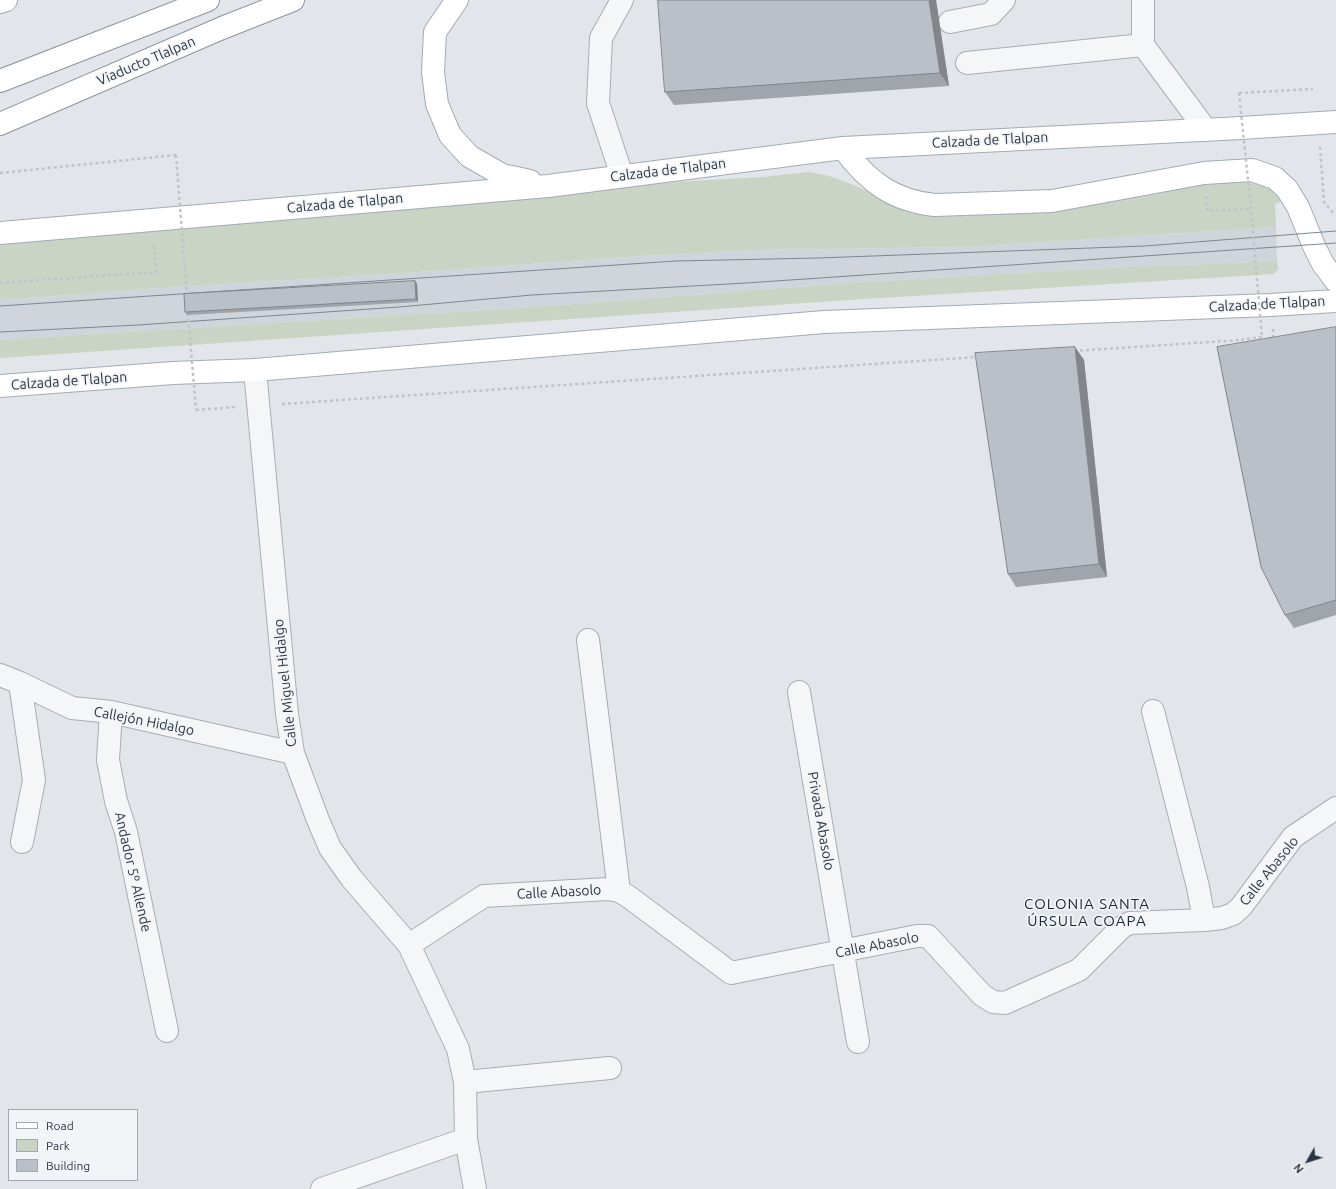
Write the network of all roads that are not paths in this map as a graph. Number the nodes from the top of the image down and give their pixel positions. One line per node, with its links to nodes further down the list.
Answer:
1 (6, 0): 8 (main road)
2 (208, 0): 12 (main road)
3 (293, 0): 13 (main road, Viaducto Tlalpan)
4 (457, 0): 18 (main road)
5 (622, 0): 17 (street)
6 (1004, 0): 9 (street)
7 (1143, 0): 10 (street)
8 (0, 2)
9 (950, 22)
10 (1143, 46): 11 (street); 15 (street)
11 (967, 62)
12 (0, 81)
13 (5, 121)
14 (1336, 122): 15 (main road, Calzada de Tlalpan)
15 (1206, 130): 16 (main road, Calzada de Tlalpan)
16 (843, 148): 17 (main road, Calzada de Tlalpan); 20 (main road)
17 (622, 176): 18 (main road, Calzada de Tlalpan)
18 (548, 186): 19 (main road, Calzada de Tlalpan)
19 (0, 233)
20 (1336, 281)
21 (1336, 301): 22 (main road, Calzada de Tlalpan)
22 (256, 370): 23 (main road, Calzada de Tlalpan); 30 (street, Calle Miguel Hidalgo)
23 (0, 386)
24 (588, 640): 33 (street)
25 (0, 675): 26 (street, Callejón Hidalgo)
26 (20, 683): 29 (street, Callejón Hidalgo); 32 (street)
27 (799, 692): 36 (street, Privada Abasolo)
28 (1153, 711): 34 (street)
29 (111, 712): 30 (street, Callejón Hidalgo); 37 (street, Andador 5º Allende)
30 (293, 754): 35 (street, Calle Miguel Hidalgo)
31 (1336, 808): 34 (street, Calle Abasolo)
32 (22, 842)
33 (619, 891): 35 (street, Calle Abasolo); 36 (street, Calle Abasolo)
34 (1204, 920): 36 (street, Calle Abasolo)
35 (409, 945): 40 (street, Calle Miguel Hidalgo)
36 (843, 950): 38 (street, Privada Abasolo)
37 (167, 1031)
38 (858, 1042)
39 (610, 1068): 40 (street)
40 (466, 1082): 41 (street, Calle Miguel Hidalgo)
41 (466, 1139): 42 (street); 43 (street, Calle Miguel Hidalgo)
42 (322, 1189)
43 (475, 1189)

